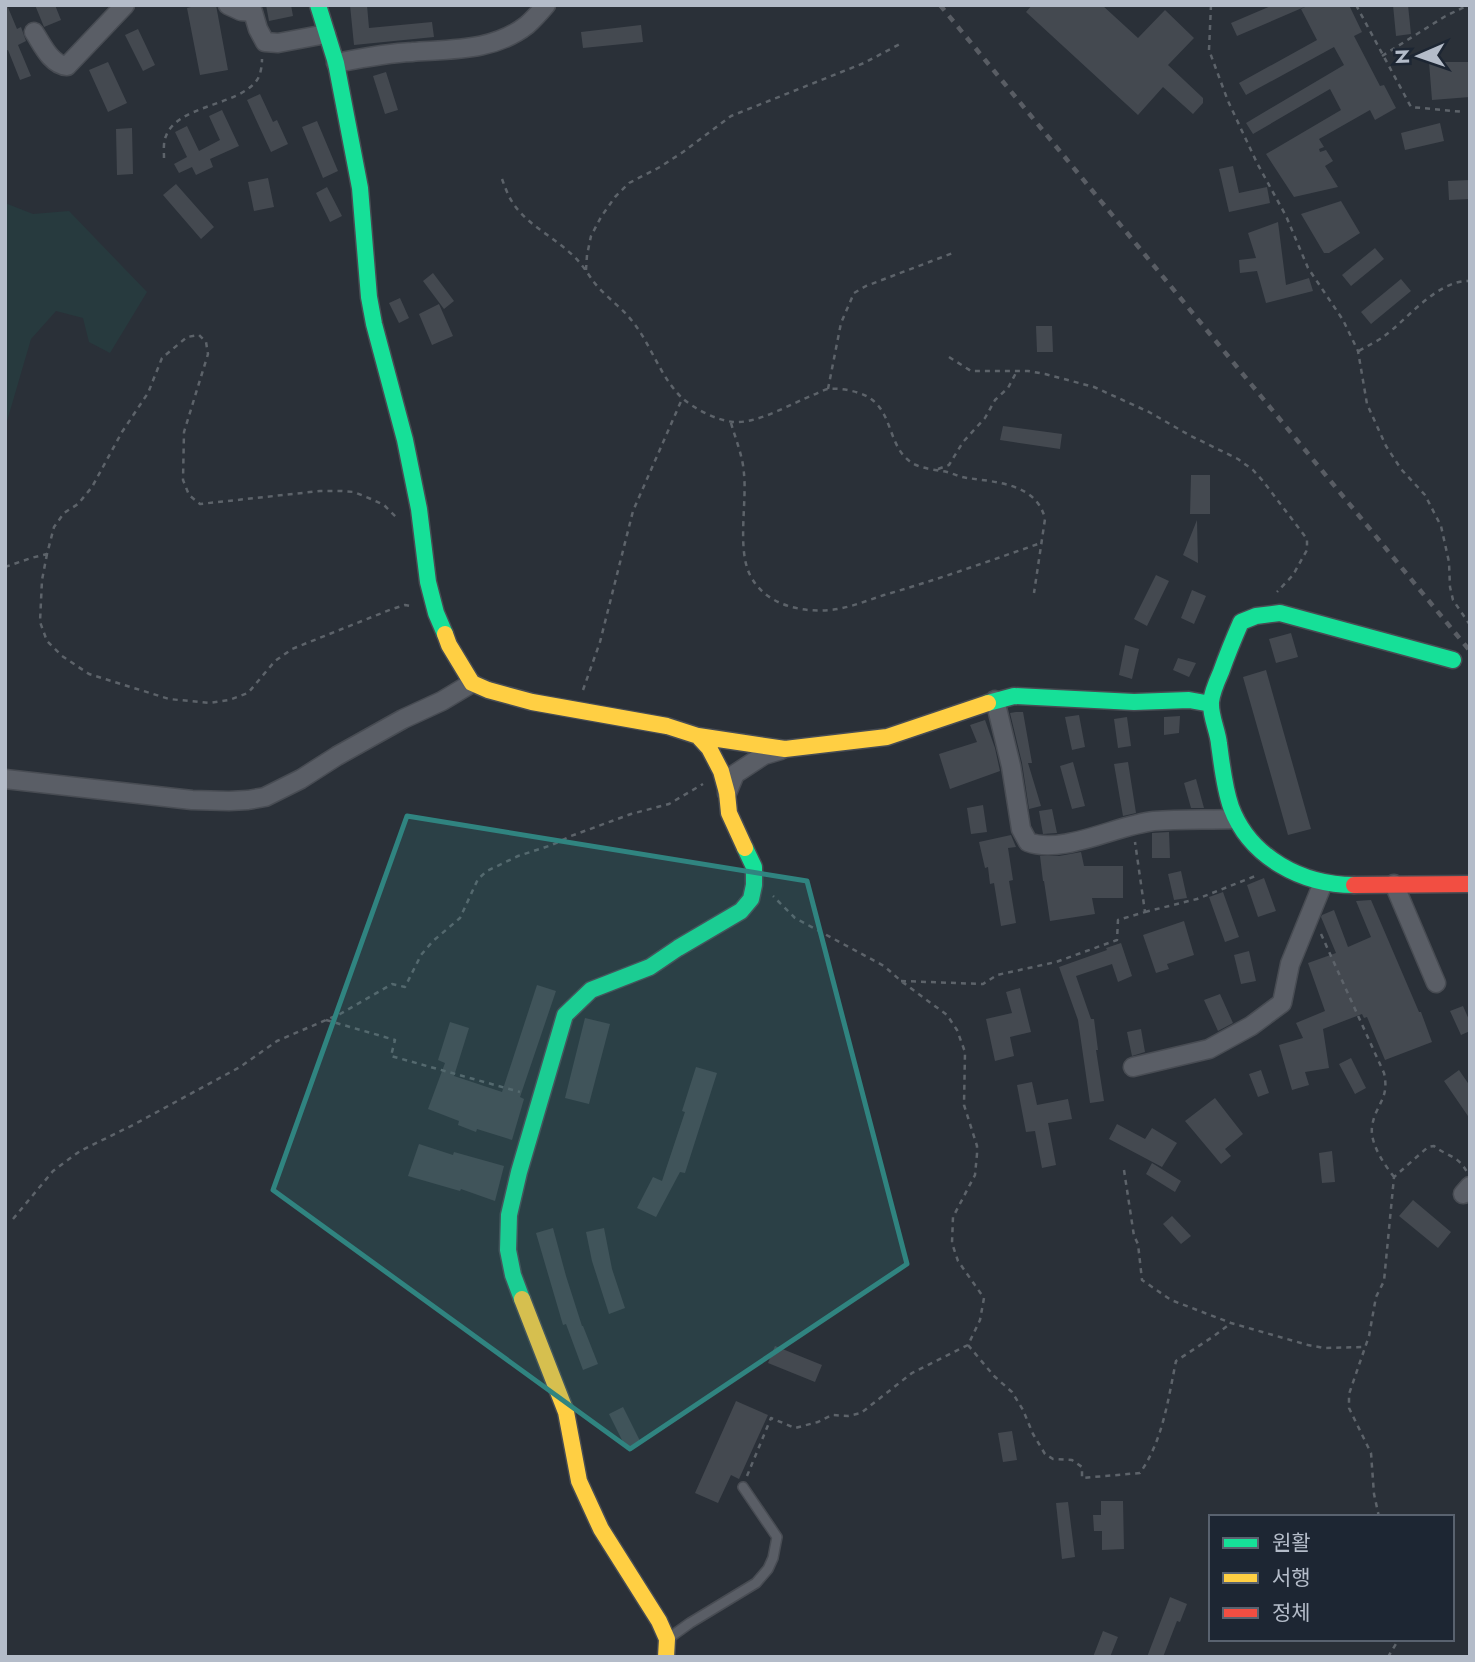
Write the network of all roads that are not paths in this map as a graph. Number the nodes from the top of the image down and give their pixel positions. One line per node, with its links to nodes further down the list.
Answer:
1 (125, 5): 5 (street)
2 (228, 5): 6 (street)
3 (318, 5): 6 (street)
4 (546, 5): 7 (street)
5 (34, 32)
6 (326, 34): 7 (street)
7 (337, 63): 9 (street)
8 (1453, 660): 11 (street)
9 (472, 683): 12 (street); 14 (street)
10 (995, 700): 11 (street); 13 (street); 16 (street)
11 (1211, 704): 16 (street)
12 (698, 736): 13 (street); 15 (street)
13 (785, 749): 15 (street)
14 (5, 779)
15 (725, 785): 23 (street)
16 (1235, 819): 17 (street)
17 (1322, 883): 18 (street); 21 (street)
18 (1394, 884): 19 (street); 20 (street)
19 (1470, 884)
20 (1436, 983)
21 (1133, 1067)
22 (743, 1487): 23 (lane)
23 (667, 1639): 24 (street)
24 (666, 1657)

